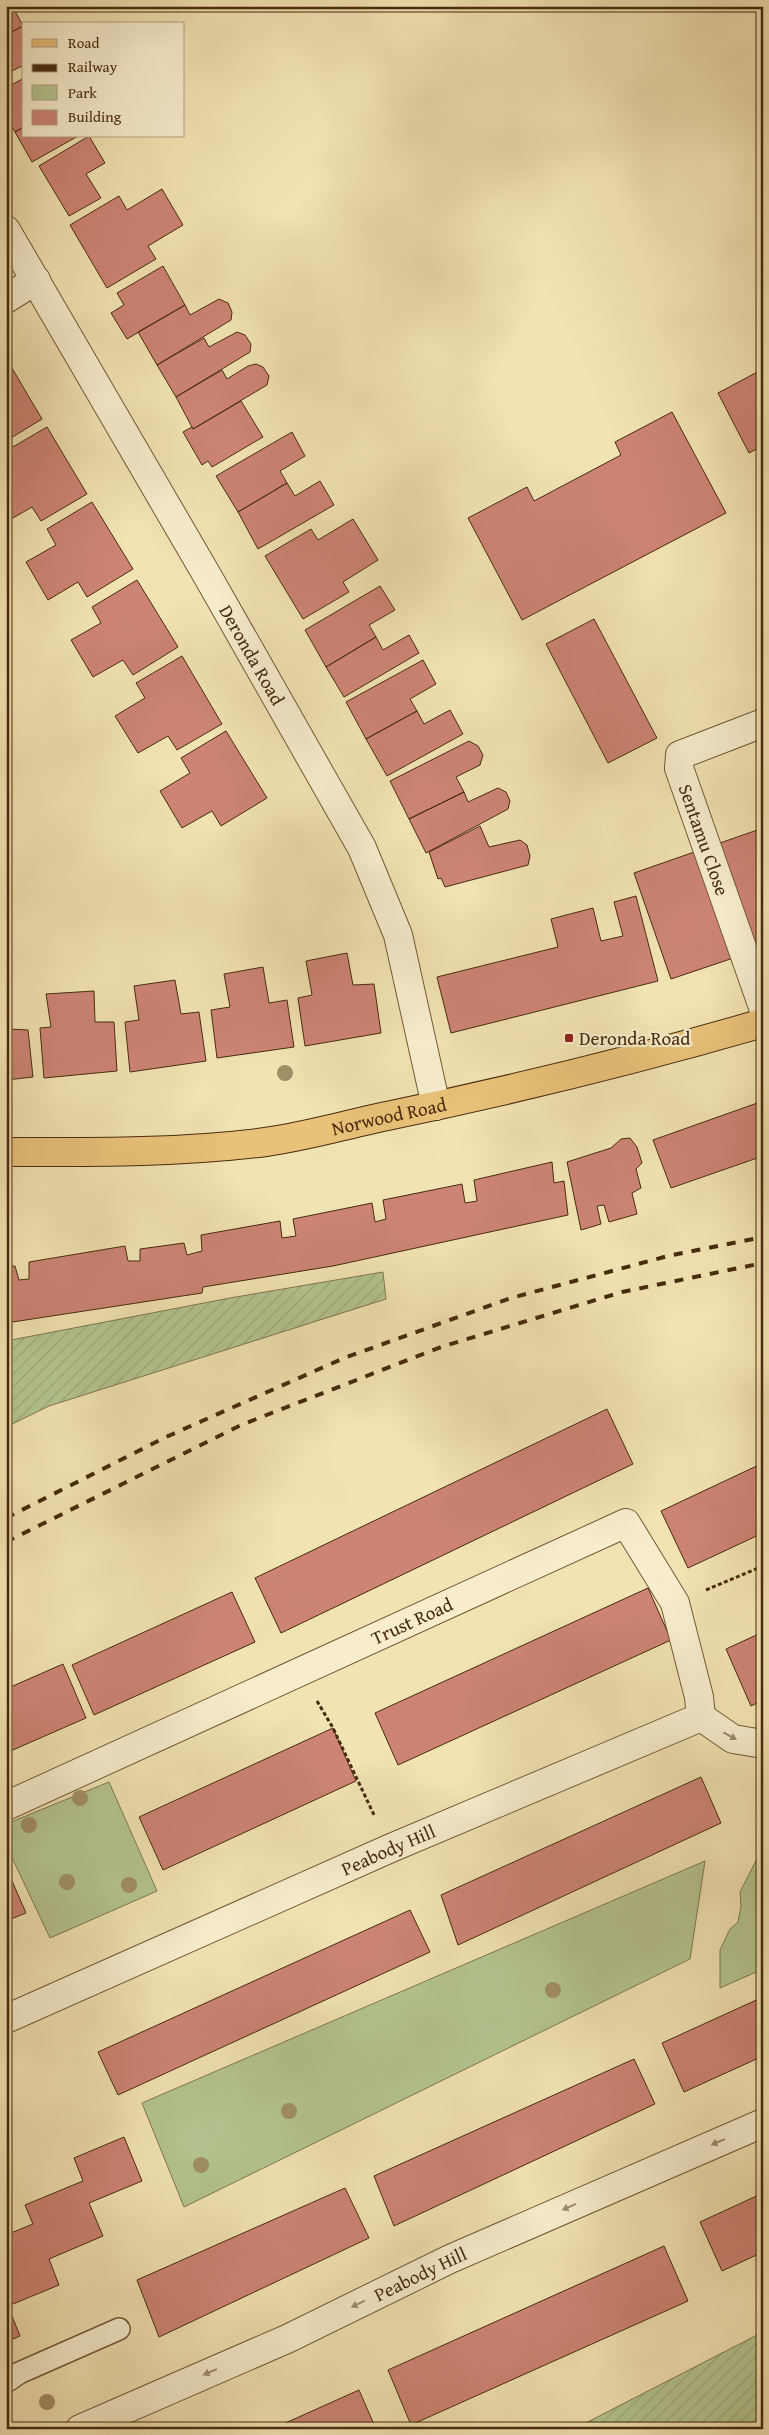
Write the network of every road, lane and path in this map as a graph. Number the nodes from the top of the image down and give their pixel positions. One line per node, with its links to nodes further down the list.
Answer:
1 (6, 230): 2 (street, Deronda Road)
2 (36, 280): 3 (street); 7 (street, Deronda Road)
3 (6, 299)
4 (763, 723): 5 (street, Sentamu Close)
5 (763, 1007)
6 (763, 1023): 7 (main road, Norwood Road)
7 (436, 1106): 8 (main road, Norwood Road)
8 (6, 1152)
9 (763, 1566): 10 (path)
10 (675, 1603): 11 (street, Trust Road); 12 (street, Trust Road)
11 (300, 1671): 14 (street, Trust Road); 15 (path)
12 (701, 1717): 13 (street, one-way to 13); 15 (street, Peabody Hill)
13 (763, 1744)
14 (6, 1806)
15 (391, 1848): 16 (street, Peabody Hill)
16 (9, 2021)
17 (763, 2123): 20 (street, Peabody Hill, one-way to 20)
18 (119, 2329): 19 (lane)
19 (6, 2382)
20 (80, 2429)

